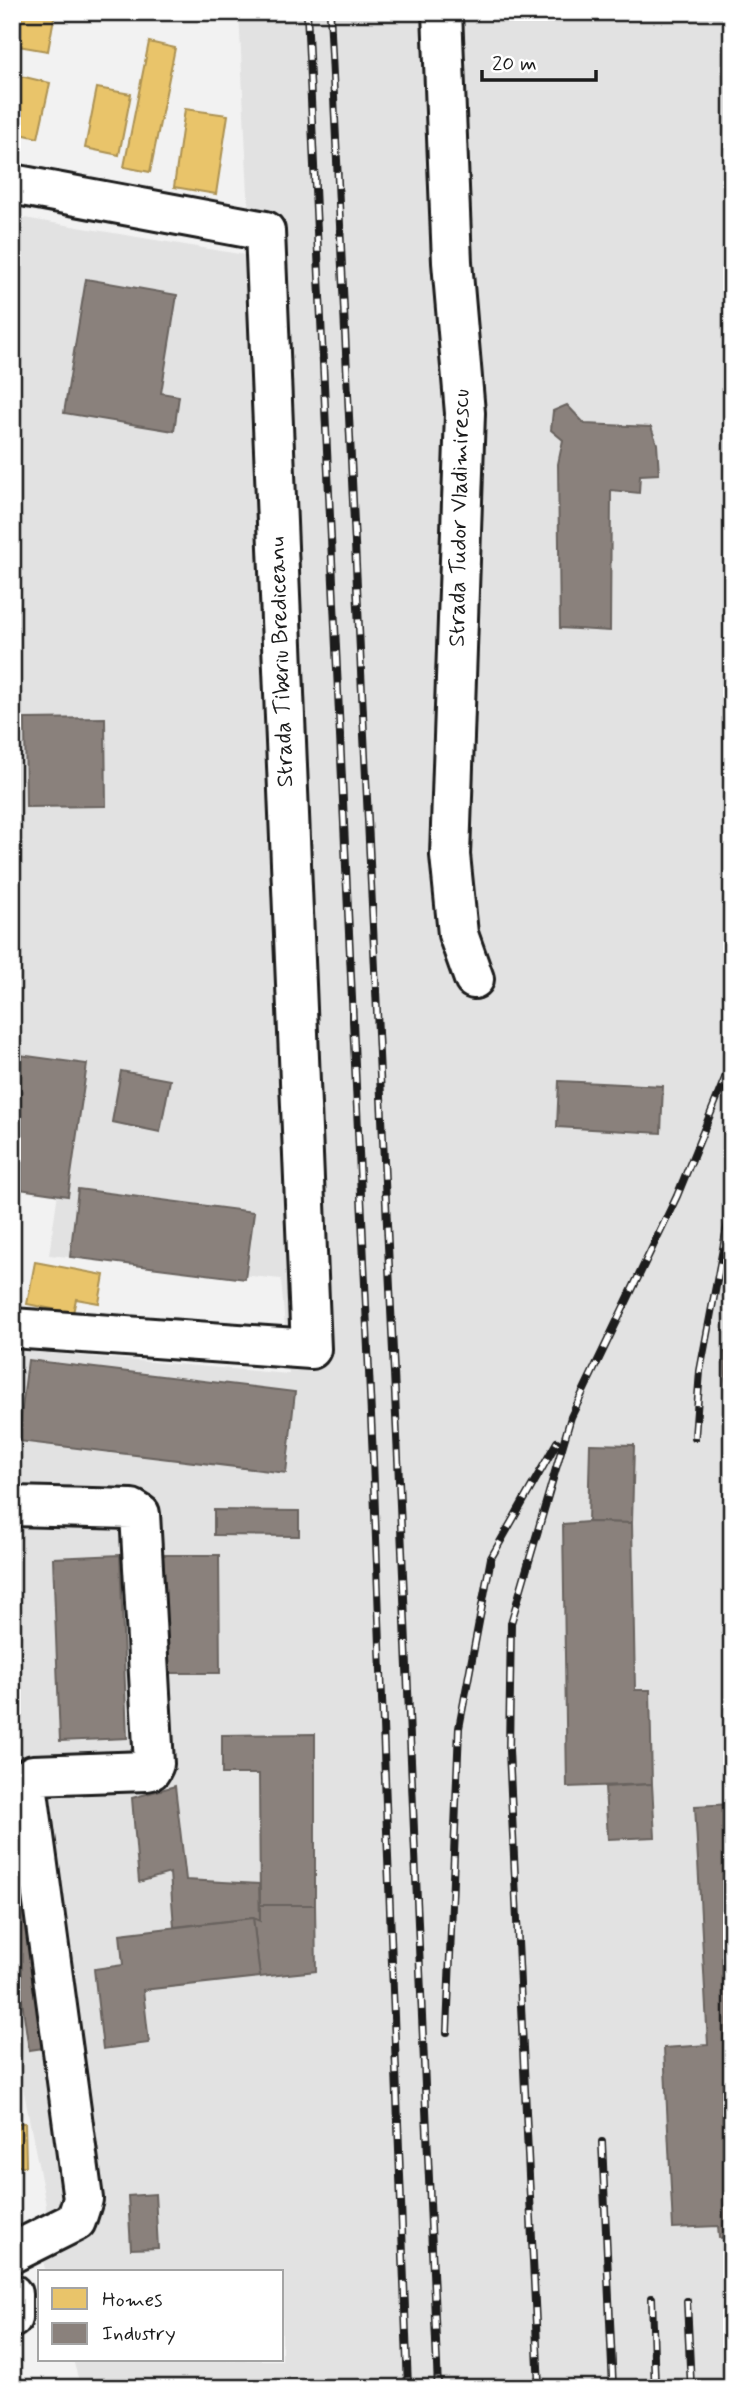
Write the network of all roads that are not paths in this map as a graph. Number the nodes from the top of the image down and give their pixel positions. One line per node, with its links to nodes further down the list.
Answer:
1 (442, 12): 3 (street, Strada Tudor Vladimirescu)
2 (12, 184): 4 (street, Strada Tiberiu Brediceanu)
3 (474, 979)
4 (12, 1328)
5 (12, 1506): 6 (street)
6 (12, 2253)
7 (12, 2294): 8 (street)
8 (12, 2318)

